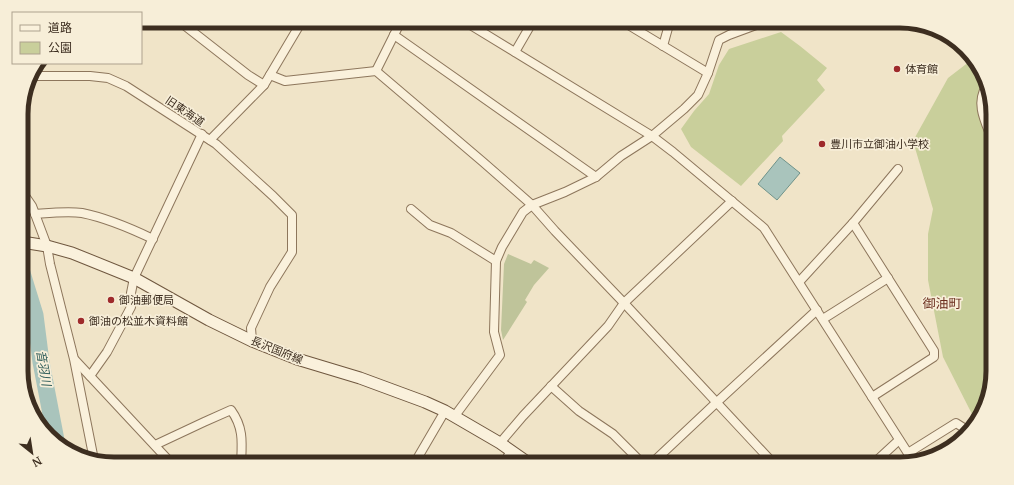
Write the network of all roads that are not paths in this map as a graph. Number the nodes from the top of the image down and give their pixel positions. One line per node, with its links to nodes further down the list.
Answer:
1 (189, 28): 16 (street)
2 (298, 28): 14 (street)
3 (398, 28): 9 (street)
4 (476, 28): 11 (street)
5 (529, 28): 11 (street)
6 (633, 28): 10 (street)
7 (668, 28): 10 (street)
8 (742, 28): 13 (street)
9 (394, 35): 12 (street); 23 (street)
10 (663, 46): 13 (street)
11 (515, 52): 20 (street)
12 (376, 71): 14 (street); 26 (street)
13 (708, 73): 20 (street)
14 (270, 75): 16 (street)
15 (37, 76): 19 (street, 旧東海道)
16 (264, 85): 21 (street)
17 (983, 95): 18 (street)
18 (986, 123)
19 (202, 134): 21 (street); 30 (street, 旧東海道)
20 (652, 136): 23 (street); 25 (street)
21 (210, 140): 40 (street)
22 (898, 169): 29 (street)
23 (596, 177): 26 (street)
24 (28, 200): 28 (street)
25 (732, 201): 36 (street); 37 (street)
26 (532, 205): 33 (street); 37 (street)
27 (411, 209): 33 (street)
28 (35, 214): 30 (street); 32 (street)
29 (853, 222): 35 (street); 36 (street)
30 (153, 239): 34 (street, 旧東海道)
31 (28, 243): 32 (main road, 長沢国府線)
32 (45, 246): 34 (main road, 長沢国府線); 41 (street)
33 (496, 261): 46 (street)
34 (134, 278): 40 (main road, 長沢国府線); 42 (street, 旧東海道)
35 (888, 278): 39 (street); 44 (street)
36 (799, 282): 38 (street)
37 (624, 302): 43 (street); 45 (street)
38 (817, 310): 39 (street); 45 (street)
39 (823, 319): 44 (street)
40 (252, 341): 46 (main road, 長沢国府線)
41 (74, 360): 42 (street); 53 (street)
42 (90, 376): 50 (street)
43 (551, 386): 49 (street); 60 (street)
44 (872, 397): 48 (street)
45 (717, 402): 61 (street); 62 (street)
46 (450, 414): 49 (main road, 長沢国府線); 57 (street)
47 (964, 428): 52 (street)
48 (899, 440): 52 (street); 63 (street)
49 (500, 443): 51 (main road, 長沢国府線)
50 (155, 445): 55 (street); 56 (street)
51 (511, 451): 58 (street); 59 (main road, 長沢国府線)
52 (908, 453): 54 (street)
53 (93, 454)
54 (910, 456)
55 (166, 457)
56 (242, 457)
57 (419, 457)
58 (507, 457)
59 (520, 457)
60 (636, 457)
61 (658, 457)
62 (768, 457)
63 (881, 457)

